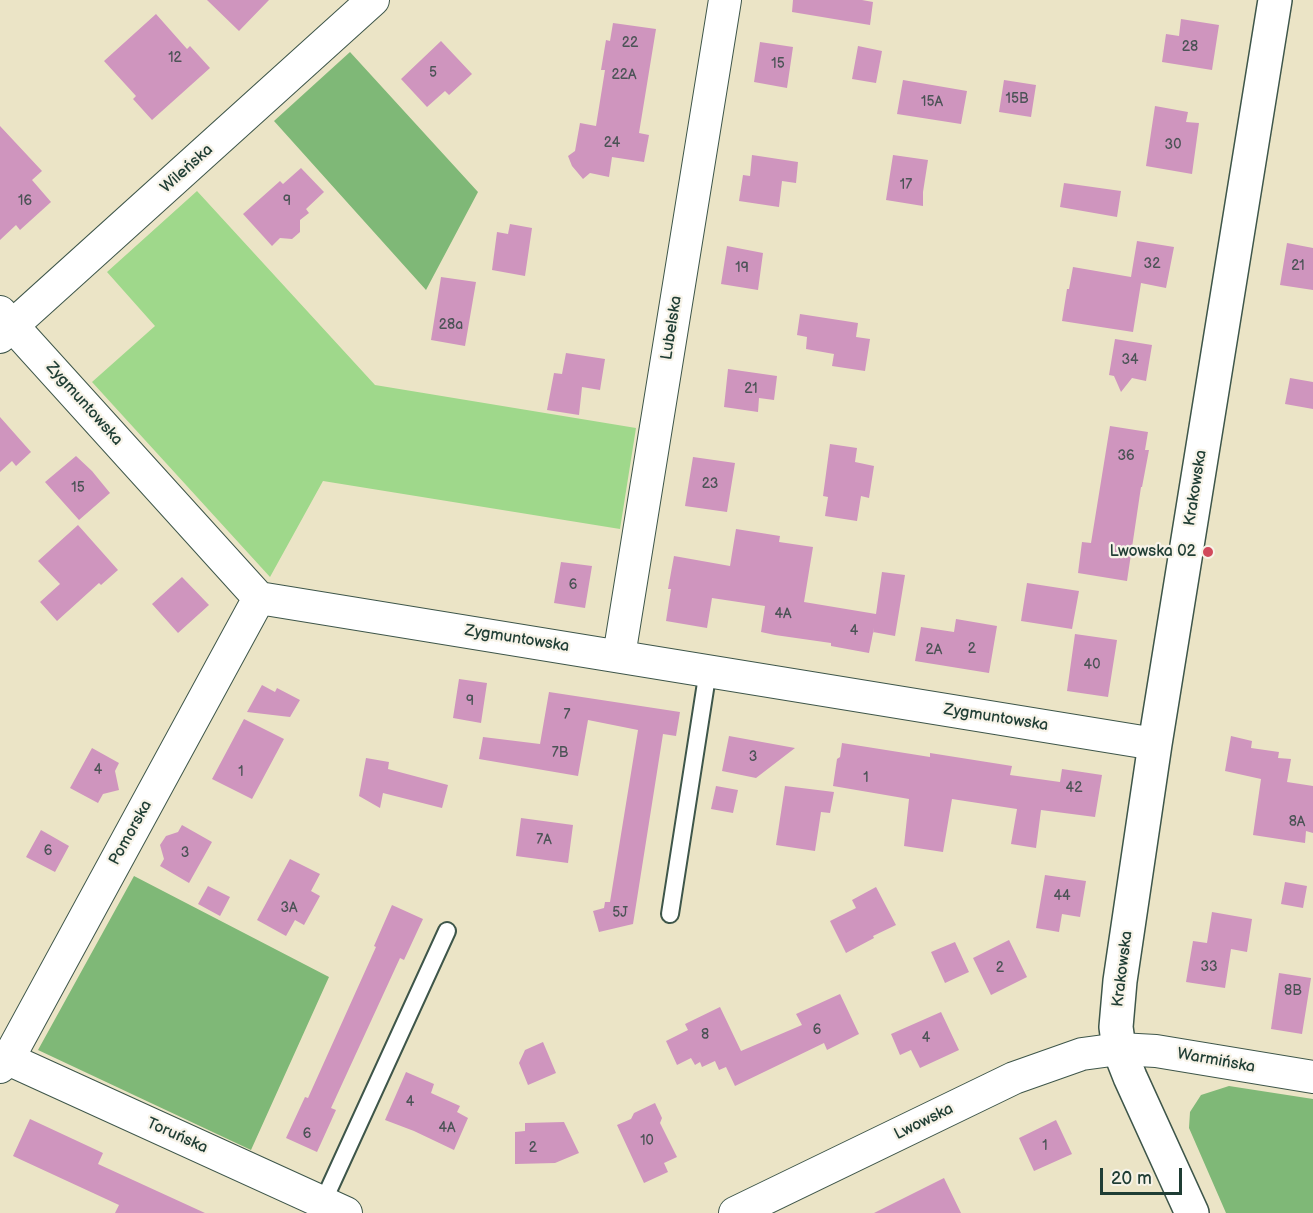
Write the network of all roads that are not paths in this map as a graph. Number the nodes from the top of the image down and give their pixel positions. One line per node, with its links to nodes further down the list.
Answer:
1 (373, 0): 4 (street, Wileńska)
2 (725, 0): 6 (street, Lubelska)
3 (1275, 0): 8 (street, Krakowska)
4 (4, 325): 5 (street, Zygmuntowska)
5 (259, 598): 6 (street, Zygmuntowska); 12 (street, Pomorska)
6 (619, 656): 7 (street, Zygmuntowska)
7 (708, 670): 8 (street, Zygmuntowska); 9 (lane)
8 (1155, 744): 11 (street, Krakowska)
9 (670, 914)
10 (447, 931): 14 (lane)
11 (1119, 1049): 13 (street, Warmińska); 15 (street, Lwowska); 16 (street, Krakowska)
12 (4, 1063): 14 (street, Toruńska)
13 (1313, 1077)
14 (335, 1208)
15 (735, 1213)
16 (1192, 1213)

